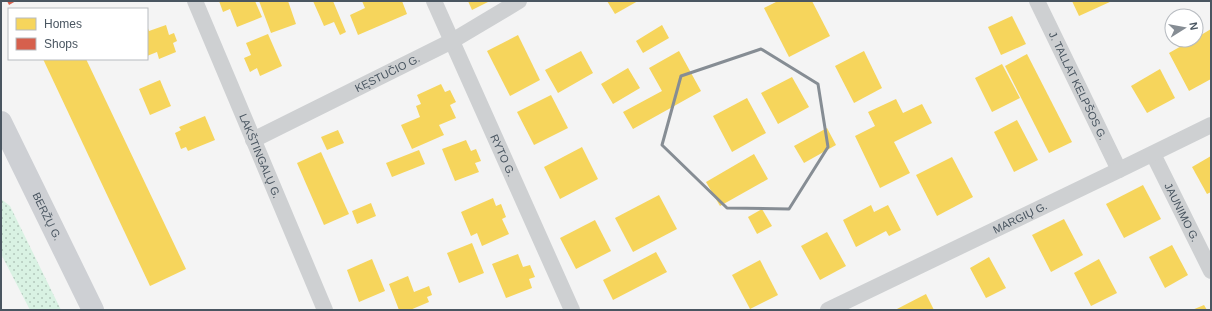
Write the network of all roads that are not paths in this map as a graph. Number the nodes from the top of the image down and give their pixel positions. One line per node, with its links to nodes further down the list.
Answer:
1 (195, 1): 8 (street, LAKŠTINGALŲ G.)
2 (434, 1): 5 (street, RYTO G.)
3 (519, 1): 5 (street, KĘSTUČIO G.)
4 (1037, 1): 10 (street, J. TALLAT KELPŠOS G.)
5 (452, 41): 8 (street, KĘSTUČIO G.); 14 (street, RYTO G.)
6 (1, 122): 12 (main road, BERŽŲ G.)
7 (1211, 125): 9 (street, MARGIŲ G.)
8 (253, 140): 13 (street, LAKŠTINGALŲ G.)
9 (1153, 154): 10 (street, MARGIŲ G.); 11 (street, JAUNIMO G.)
10 (1120, 170): 15 (street, MARGIŲ G.)
11 (1211, 271)
12 (93, 310)
13 (325, 310)
14 (572, 310)
15 (828, 310)

